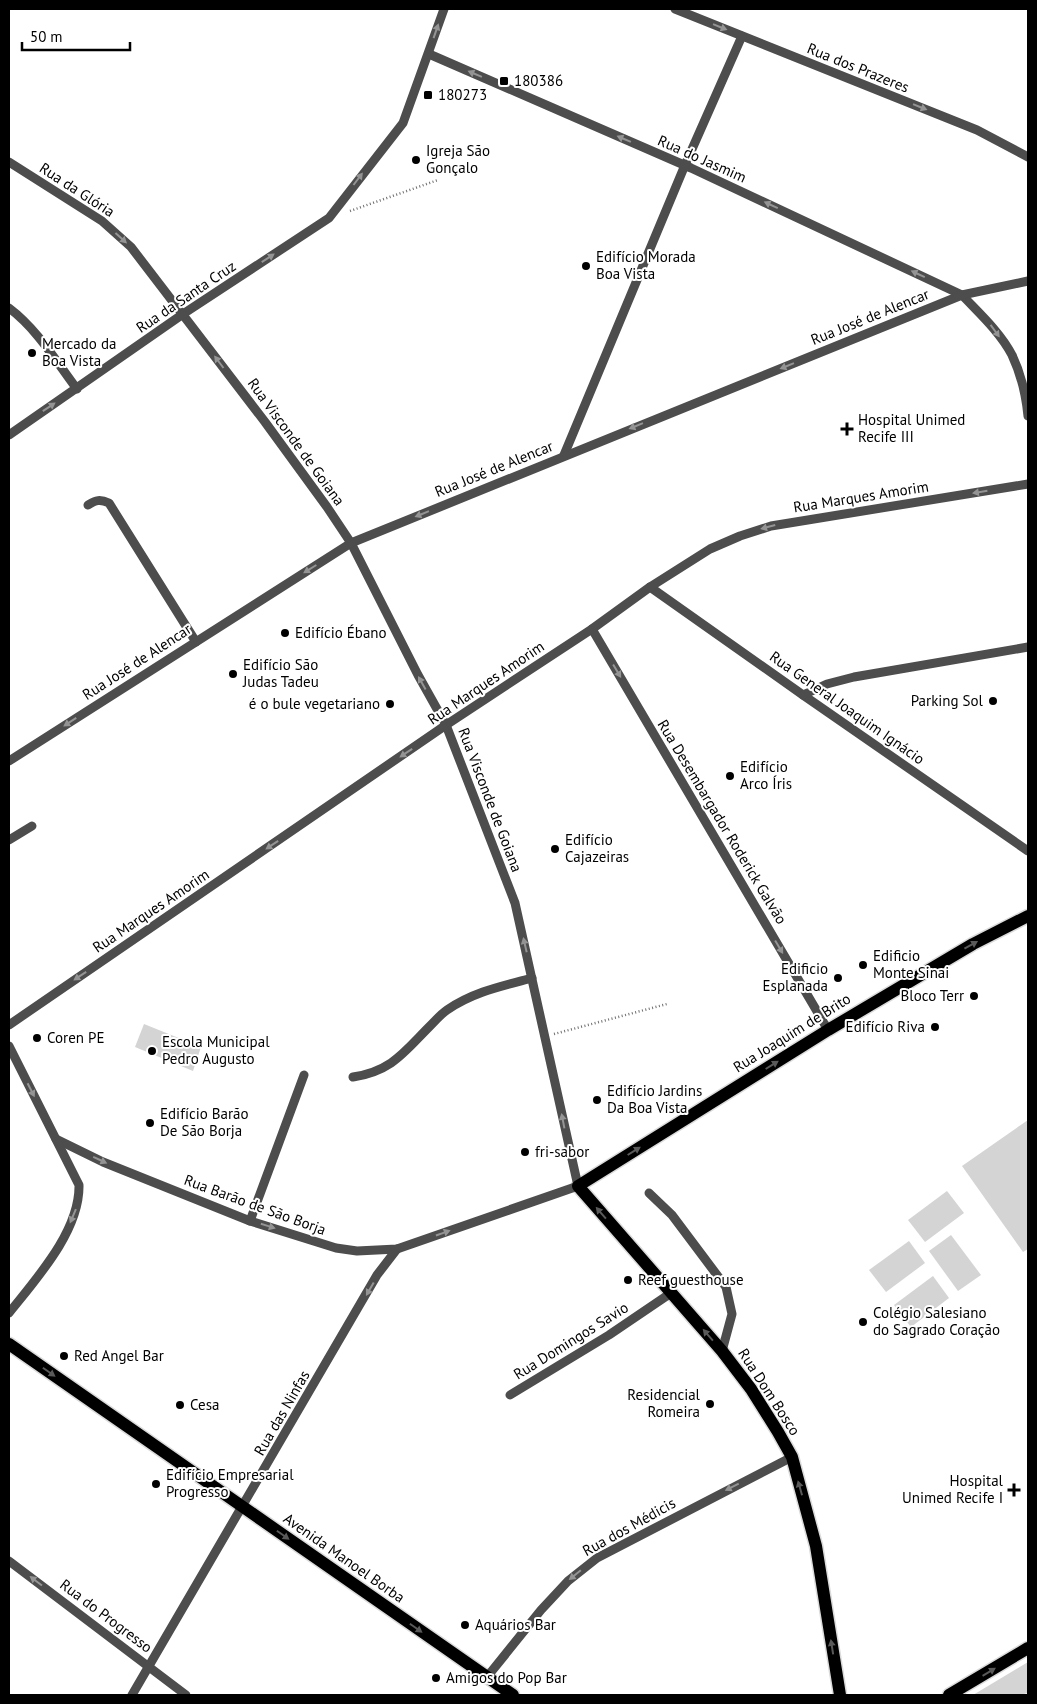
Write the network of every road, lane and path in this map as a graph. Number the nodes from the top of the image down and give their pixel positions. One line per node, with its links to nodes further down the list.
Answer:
1 (444, 9): 4 (street, Rua da Santa Cruz, one-way to 1)
2 (675, 9): 3 (street, Rua dos Prazeres, one-way to 3)
3 (742, 36): 5 (street, Rua dos Prazeres, one-way to 5); 7 (street)
4 (429, 54): 7 (street, Rua do Jasmim, one-way to 4); 9 (street, Rua da Santa Cruz, one-way to 4)
5 (1028, 157)
6 (9, 162): 13 (street, Rua da Glória, one-way to 13)
7 (684, 165): 11 (street, Rua do Jasmim, one-way to 7); 17 (street)
8 (438, 180): 9 (path)
9 (329, 218): 13 (street, Rua da Santa Cruz, one-way to 9)
10 (1028, 281): 11 (street, Rua José de Alencar)
11 (962, 295): 15 (street, one-way to 15); 17 (street, Rua José de Alencar, one-way to 17)
12 (9, 308): 14 (street)
13 (184, 314): 14 (street, Rua da Santa Cruz); 20 (street, Rua Visconde de Goiana, one-way to 13)
14 (77, 389): 16 (street, Rua da Santa Cruz, one-way to 14)
15 (1028, 416)
16 (9, 434)
17 (564, 455): 20 (street, Rua José de Alencar, one-way to 20)
18 (1028, 484): 21 (street, Rua Marques Amorim, one-way to 21)
19 (88, 505): 23 (street)
20 (351, 543): 23 (street, Rua José de Alencar, one-way to 23); 26 (street, Rua Visconde de Goiana, one-way to 20)
21 (650, 587): 22 (street, Rua Marques Amorim); 25 (street, Rua General Joaquim Ignácio)
22 (592, 629): 26 (street, Rua Marques Amorim); 35 (street, Rua Desembargador Roderick Galvão, one-way to 35)
23 (196, 642): 27 (street, Rua José de Alencar, one-way to 27)
24 (1028, 647): 25 (street)
25 (802, 695): 30 (street, Rua General Joaquim Ignácio)
26 (446, 725): 32 (street, Rua Visconde de Goiana, one-way to 26); 34 (street, Rua Marques Amorim, one-way to 34)
27 (9, 761)
28 (32, 826): 29 (street)
29 (9, 840)
30 (1028, 851)
31 (1028, 916): 35 (main road, Rua Joaquim de Brito, one-way to 31)
32 (532, 978): 36 (street, Rua Visconde de Goiana); 39 (street)
33 (667, 1004): 36 (path)
34 (9, 1025)
35 (828, 1030): 41 (main road, Rua Joaquim de Brito, one-way to 35)
36 (546, 1036): 41 (street, Rua Visconde de Goiana, one-way to 36)
37 (9, 1046): 40 (street, one-way to 40)
38 (304, 1075): 43 (street)
39 (352, 1077)
40 (56, 1139): 43 (street, Rua Barão de São Borja, one-way to 43); 46 (street, one-way to 46)
41 (578, 1186): 44 (street, Rua Barão de São Borja, one-way to 41); 45 (main road, Rua Dom Bosco, one-way to 41)
42 (649, 1193): 48 (street)
43 (250, 1221): 44 (street, Rua Barão de São Borja, one-way to 44)
44 (397, 1248): 51 (street, Rua das Ninfas, one-way to 51)
45 (671, 1293): 48 (main road, Rua Dom Bosco, one-way to 45); 49 (street, Rua Domingos Savio)
46 (9, 1314)
47 (9, 1344): 51 (main road, Avenida Manoel Borba, one-way to 51)
48 (722, 1351): 50 (main road, Rua Dom Bosco)
49 (510, 1395)
50 (792, 1457): 55 (street, Rua dos Médicis, one-way to 55); 60 (main road, Rua Dom Bosco, one-way to 50)
51 (243, 1507): 54 (street, Rua das Ninfas); 55 (main road, Avenida Manoel Borba, one-way to 55)
52 (9, 1561): 54 (street, Rua do Progresso, one-way to 52)
53 (1028, 1648): 56 (main road, one-way to 53)
54 (149, 1666): 57 (street, Rua das Ninfas); 58 (street, Rua do Progresso)
55 (486, 1677): 59 (main road, Avenida Manoel Borba)
56 (962, 1690): 61 (main road)
57 (132, 1695)
58 (186, 1695)
59 (512, 1695)
60 (840, 1695)
61 (949, 1695)

